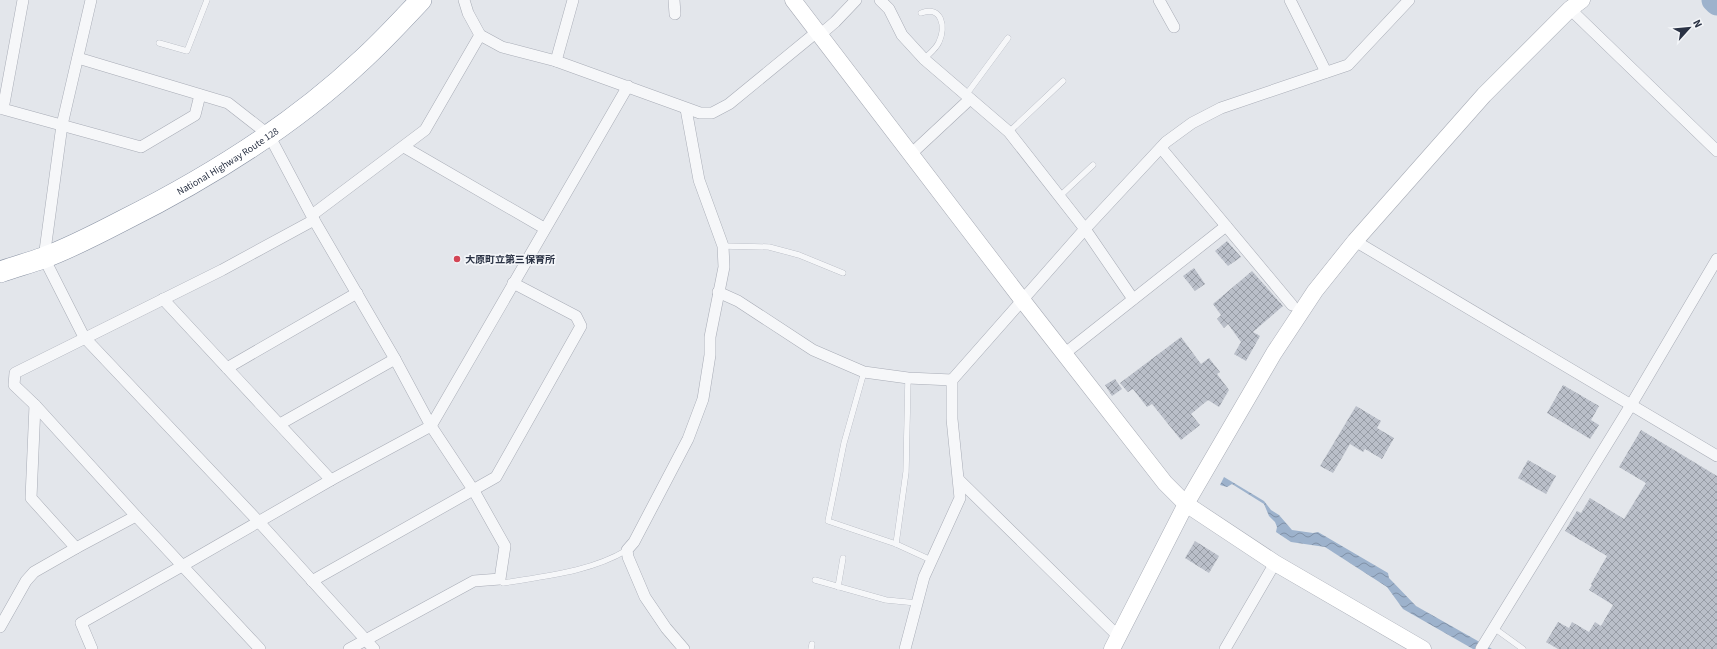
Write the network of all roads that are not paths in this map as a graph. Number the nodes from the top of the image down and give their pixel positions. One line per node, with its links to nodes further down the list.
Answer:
1 (23, 0): 31 (street)
2 (91, 0): 22 (street)
3 (207, 0): 21 (lane)
4 (422, 0): 33 (highway, National Highway Route 128)
5 (464, 0): 19 (street)
6 (573, 0): 24 (street)
7 (674, 0): 16 (street)
8 (793, 0): 18 (street)
9 (856, 0): 18 (street)
10 (881, 0): 23 (street)
11 (1159, 0): 17 (street)
12 (1290, 0): 25 (street)
13 (1409, 0): 25 (street)
14 (1576, 5): 36 (street); 44 (street)
15 (921, 12): 23 (lane)
16 (675, 14)
17 (1174, 27)
18 (820, 33): 30 (street); 37 (street)
19 (480, 35): 24 (street); 34 (street)
20 (1008, 38): 29 (lane)
21 (159, 43)
22 (78, 58): 28 (street); 31 (street)
23 (924, 60): 29 (street)
24 (556, 61): 27 (street)
25 (1326, 72): 35 (street)
26 (1063, 81): 32 (lane)
27 (628, 86): 30 (street); 42 (street)
28 (200, 95): 31 (street); 33 (street)
29 (968, 97): 32 (street); 37 (street)
30 (686, 109): 45 (street)
31 (62, 125): 46 (street)
32 (1009, 132): 39 (street)
33 (269, 136): 40 (street); 46 (highway, National Highway Route 128)
34 (404, 147): 40 (street); 42 (street)
35 (1161, 148): 41 (street); 43 (street)
36 (1717, 151)
37 (911, 154): 55 (street)
38 (1093, 166): 39 (lane)
39 (1060, 196): 43 (street)
40 (313, 218): 52 (street); 53 (street)
41 (1226, 226): 54 (street); 56 (street)
42 (544, 228): 50 (street)
43 (1084, 229): 54 (street); 55 (street)
44 (1355, 241): 65 (street); 72 (street)
45 (723, 246): 49 (lane); 51 (street)
46 (44, 258): 48 (highway, National Highway Route 128); 57 (street)
47 (1717, 258): 65 (street)
48 (0, 272)
49 (843, 273)
50 (513, 283): 67 (street); 71 (street)
51 (718, 292): 61 (street); 77 (street)
52 (357, 293): 59 (street); 60 (street)
53 (163, 299): 57 (street); 60 (street)
54 (1133, 299): 58 (street)
55 (1023, 301): 58 (street); 63 (street)
56 (1292, 305)
57 (84, 337): 64 (street); 74 (street)
58 (1064, 354): 72 (street)
59 (395, 359): 66 (street); 67 (street)
60 (227, 368): 66 (street)
61 (864, 372): 62 (street); 75 (lane)
62 (908, 378): 63 (street); 75 (lane)
63 (952, 380): 70 (street)
64 (35, 405): 73 (street); 76 (street)
65 (1631, 405): 68 (street); 88 (street)
66 (280, 424): 69 (street)
67 (431, 426): 69 (street); 71 (street)
68 (1717, 456)
69 (331, 480): 74 (street)
70 (959, 480): 79 (street); 90 (street)
71 (474, 491): 82 (street); 84 (street)
72 (1186, 504): 80 (street); 90 (street)
73 (136, 516): 76 (street); 81 (street)
74 (259, 522): 81 (street); 84 (street)
75 (896, 544): 79 (lane)
76 (76, 548): 87 (street)
77 (627, 550): 82 (lane); 95 (street)
78 (843, 558): 85 (lane)
79 (931, 560): 86 (street)
80 (1275, 563): 97 (street); 98 (street)
81 (182, 566): 91 (street); 92 (street)
82 (500, 579): 89 (street)
83 (815, 580): 85 (lane)
84 (312, 581): 89 (street)
85 (838, 587): 86 (lane)
86 (917, 603): 96 (street)
87 (0, 627)
88 (1493, 630): 99 (street); 100 (lane)
89 (366, 639): 93 (street); 94 (street)
90 (1115, 643)
91 (92, 649)
92 (260, 649)
93 (349, 649)
94 (374, 649)
95 (684, 649)
96 (905, 649)
97 (1225, 649)
98 (1423, 649)
99 (1481, 649)
100 (1523, 649)

